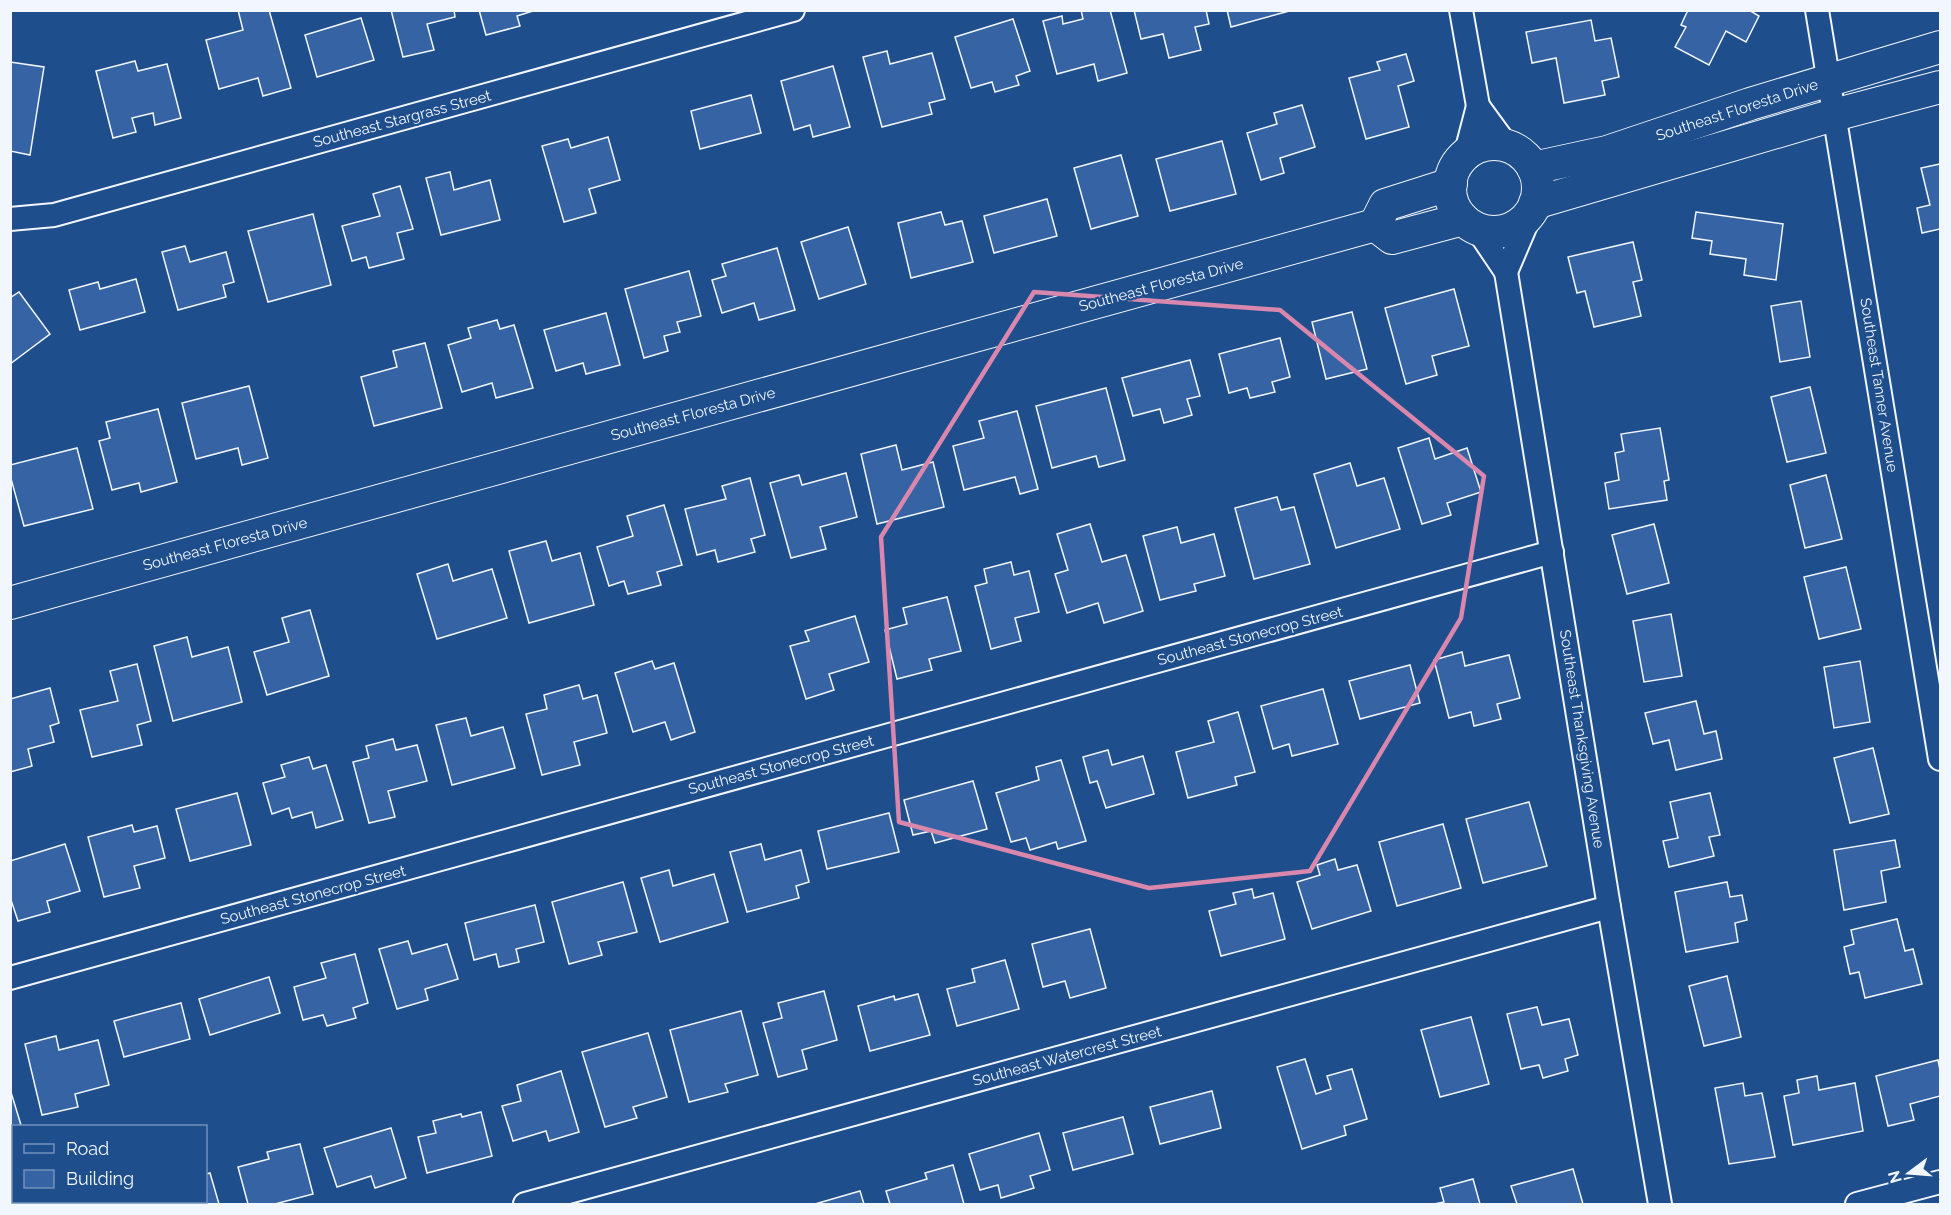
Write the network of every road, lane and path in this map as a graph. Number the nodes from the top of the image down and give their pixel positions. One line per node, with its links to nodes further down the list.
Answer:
1 (793, 10): 14 (street, Southeast Stargrass Street)
2 (1461, 10): 7 (street)
3 (1817, 10): 5 (street, Southeast Tanner Avenue)
4 (1941, 47): 5 (street, Southeast Floresta Drive)
5 (1829, 80): 8 (street, Southeast Tanner Avenue); 11 (street, Southeast Floresta Drive)
6 (1941, 87): 8 (street, Southeast Floresta Drive)
7 (1478, 106): 9 (street); 10 (street)
8 (1834, 115): 13 (street, Southeast Floresta Drive); 20 (street, Southeast Tanner Avenue)
9 (1508, 147): 10 (street); 11 (street)
10 (1465, 156): 12 (street)
11 (1533, 168): 13 (street)
12 (1451, 184): 15 (street); 16 (street)
13 (1534, 207): 15 (street); 17 (street)
14 (10, 219)
15 (1470, 224): 16 (street); 17 (street, Southeast Thanksgiving Avenue)
16 (1376, 225): 19 (street, Southeast Floresta Drive)
17 (1506, 272): 18 (street, Southeast Thanksgiving Avenue)
18 (1552, 552): 21 (street, Southeast Thanksgiving Avenue); 22 (street, Southeast Stonecrop Street)
19 (10, 603)
20 (1941, 759)
21 (1608, 907): 24 (street, Southeast Watercrest Street); 25 (street, Southeast Thanksgiving Avenue)
22 (10, 978)
23 (1941, 1182): 26 (street)
24 (525, 1204)
25 (1660, 1204)
26 (1857, 1204)

